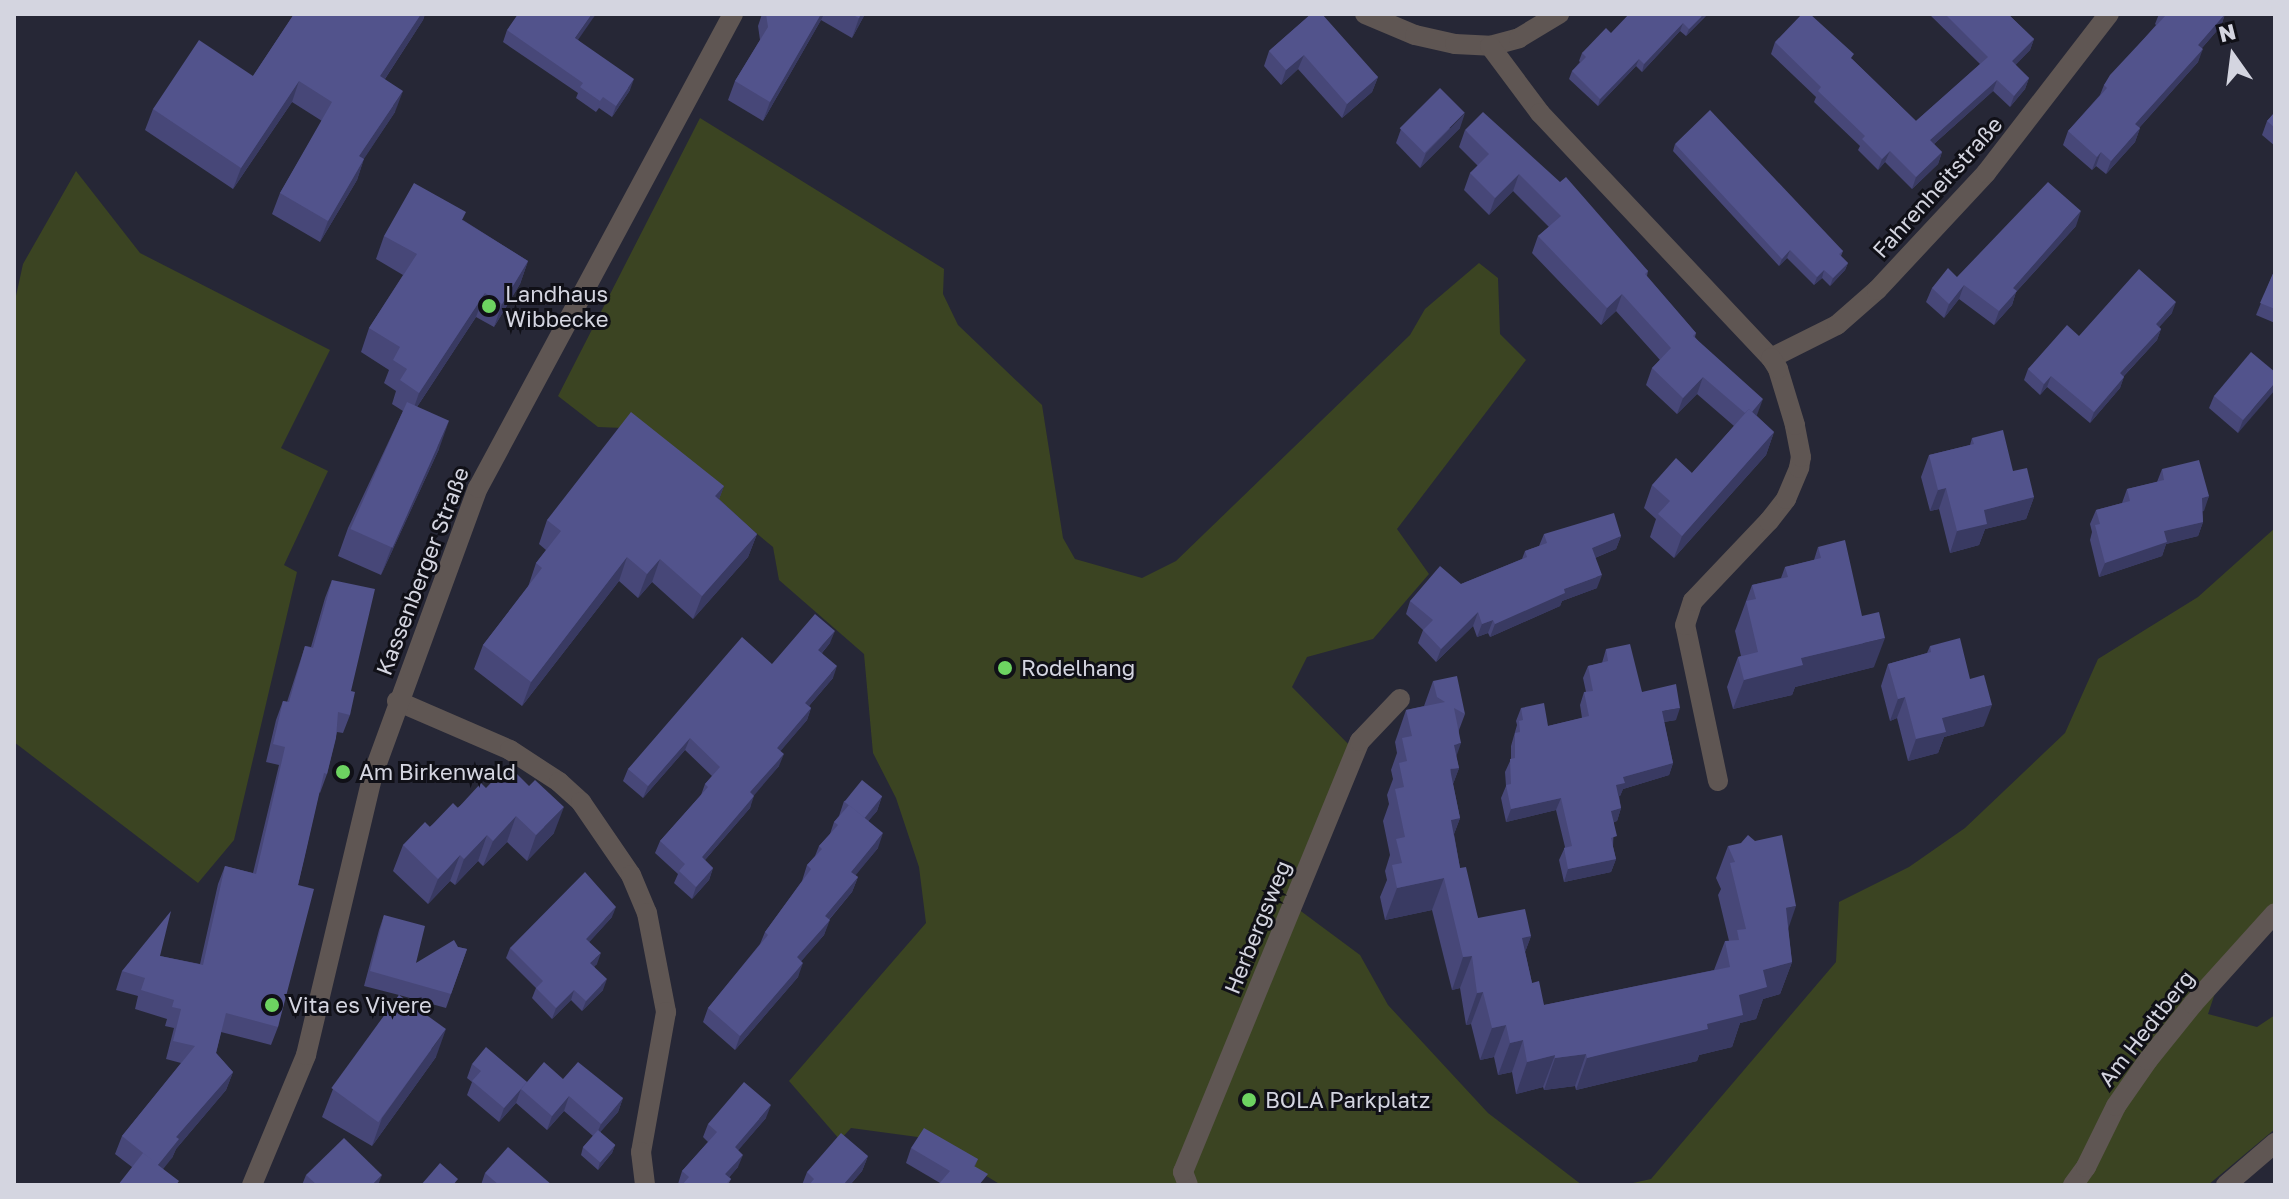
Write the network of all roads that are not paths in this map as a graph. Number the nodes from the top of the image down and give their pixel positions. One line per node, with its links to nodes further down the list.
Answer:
1 (733, 14): 8 (street, Kassenberger Straße)
2 (1365, 14): 5 (street)
3 (1559, 14): 5 (street)
4 (2109, 14): 6 (street, Fahrenheitstraße)
5 (1490, 46): 6 (street)
6 (1771, 358): 9 (street)
7 (1400, 699): 14 (street, Herbergsweg)
8 (397, 701): 12 (street, Kassenberger Straße); 13 (street)
9 (1718, 781)
10 (2275, 913): 15 (street, Am Hedtberg)
11 (2275, 1143): 16 (street)
12 (252, 1185)
13 (645, 1185)
14 (1188, 1185)
15 (2073, 1185)
16 (2226, 1185)

